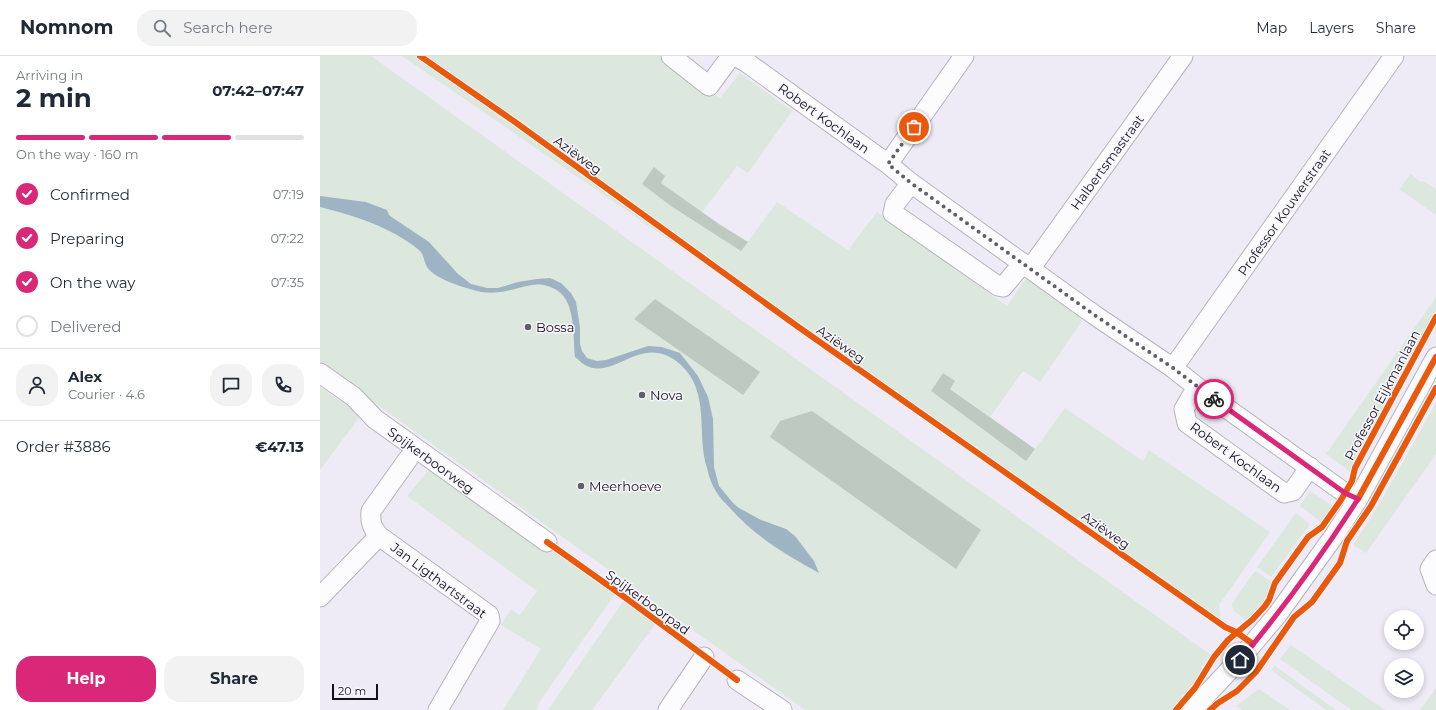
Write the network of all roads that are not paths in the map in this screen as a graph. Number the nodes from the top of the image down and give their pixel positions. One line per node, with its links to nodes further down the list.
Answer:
1 (671, 56): 5 (street, Robert Kochlaan)
2 (964, 56): 6 (street)
3 (1183, 56): 8 (street, Halbertsmastraat)
4 (1394, 56): 10 (street, Professor Kouwerstraat)
5 (741, 57): 6 (street, Robert Kochlaan)
6 (888, 164): 7 (street, Robert Kochlaan)
7 (911, 183): 8 (street, Robert Kochlaan); 8 (street)
8 (1027, 266): 10 (street, Robert Kochlaan)
9 (1436, 357): 15 (street)
10 (1173, 368): 12 (street, Robert Kochlaan)
11 (320, 373): 17 (street, Spijkerboorweg)
12 (1197, 387): 14 (street, Robert Kochlaan); 14 (street, Robert Kochlaan)
13 (408, 459): 16 (street)
14 (1310, 467): 15 (street, Robert Kochlaan)
15 (1358, 499): 24 (street)
16 (379, 536): 18 (street); 21 (street, Jan Ligthartstraat)
17 (547, 542)
18 (320, 597)
19 (704, 657): 22 (street)
20 (737, 680): 23 (street)
21 (438, 710)
22 (668, 710)
23 (782, 710)
24 (1192, 710)

